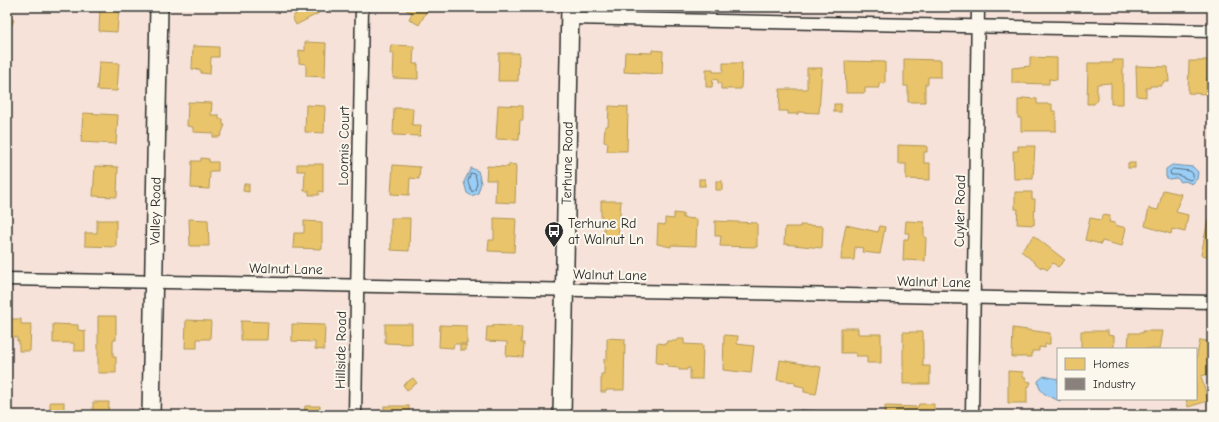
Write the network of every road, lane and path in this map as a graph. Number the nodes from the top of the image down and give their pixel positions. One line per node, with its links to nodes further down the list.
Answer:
1 (159, 7): 8 (street, Valley Road)
2 (362, 7): 9 (street, Loomis Court)
3 (978, 7): 5 (street, Cuyler Road)
4 (570, 13): 5 (street); 10 (street, Terhune Road)
5 (978, 26): 6 (street); 11 (street, Cuyler Road)
6 (1212, 31)
7 (7, 279): 8 (street, Walnut Lane)
8 (153, 282): 9 (street, Walnut Lane); 13 (street, Valley Road)
9 (357, 285): 10 (street, Walnut Lane); 14 (street, Hillside Road)
10 (564, 289): 11 (street, Walnut Lane); 15 (street, Terhune Road)
11 (974, 298): 12 (street, Walnut Lane); 16 (street, Cuyler Road)
12 (1212, 302)
13 (151, 415)
14 (355, 415)
15 (562, 415)
16 (972, 415)

